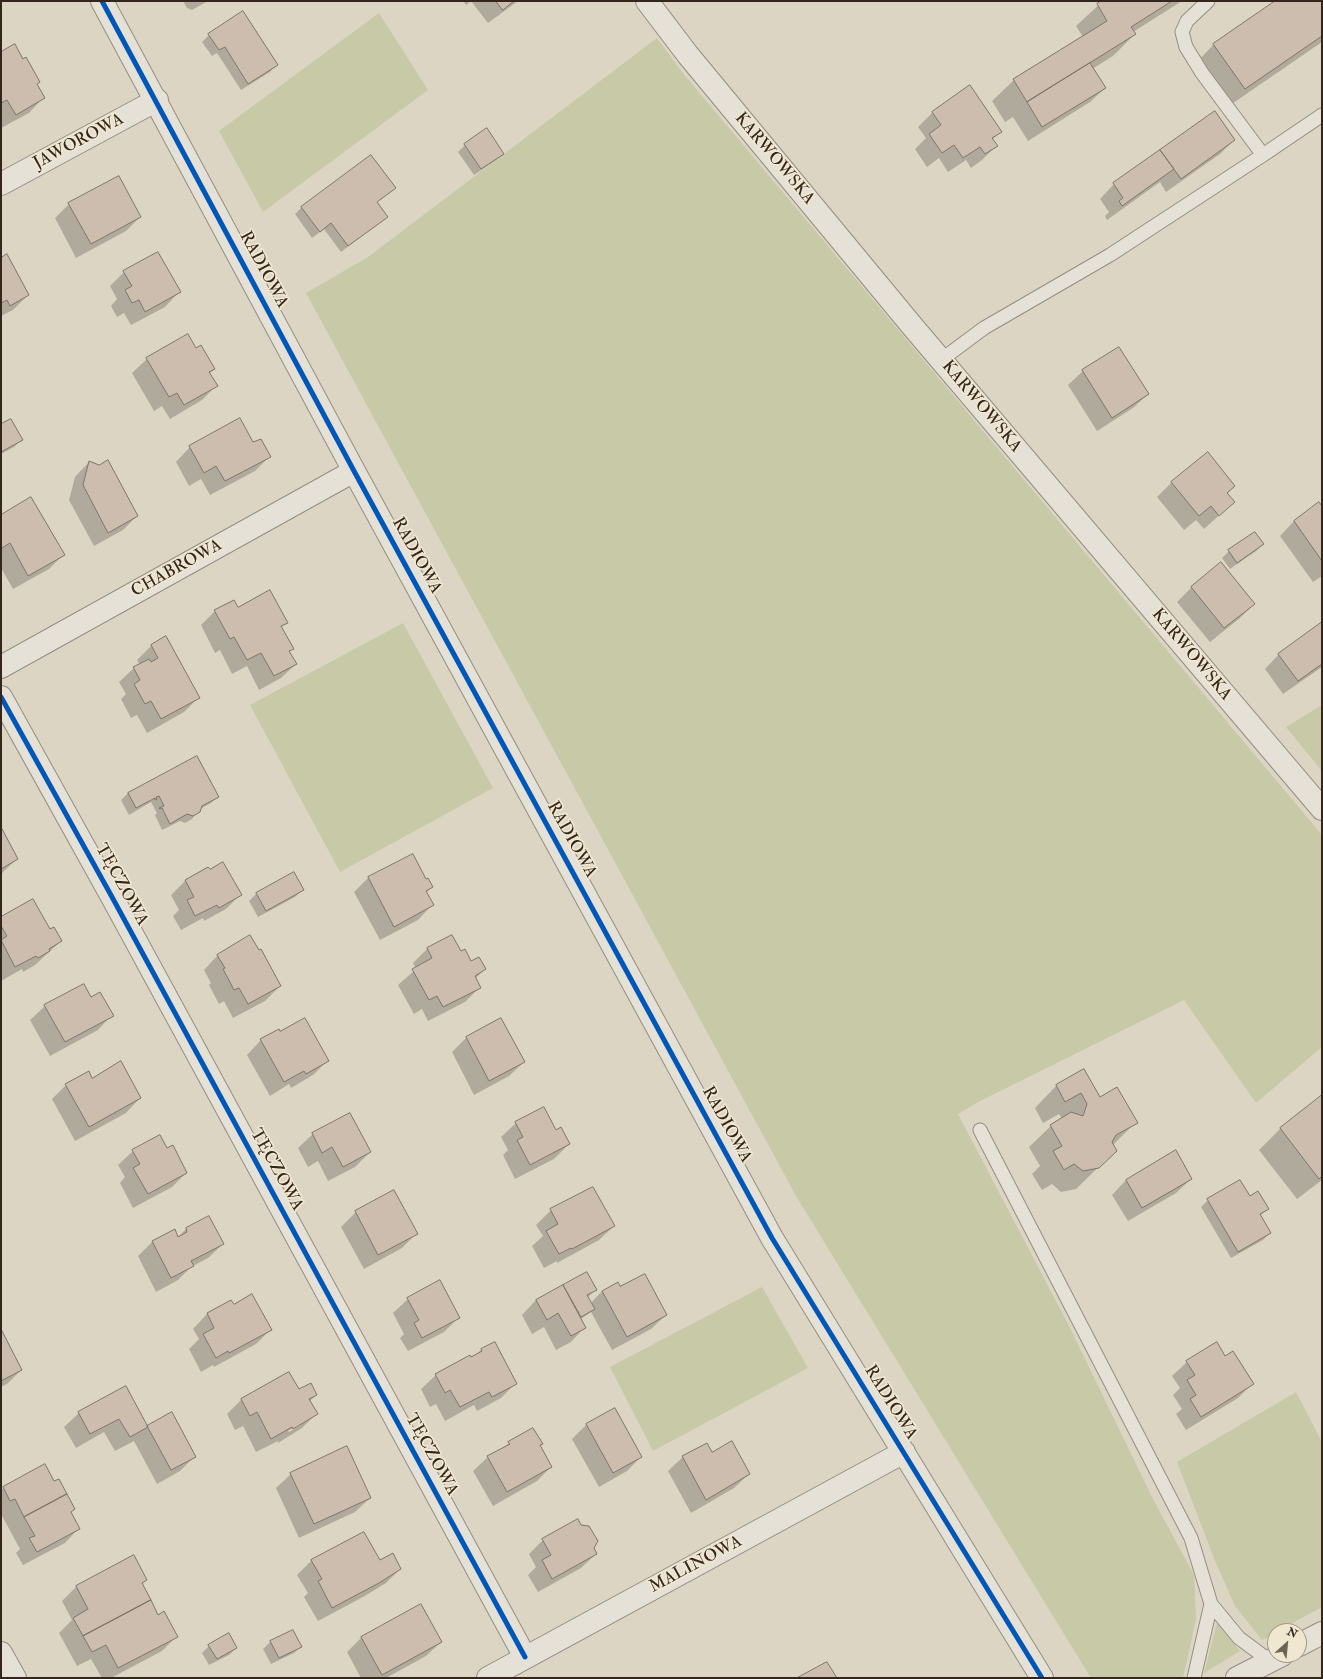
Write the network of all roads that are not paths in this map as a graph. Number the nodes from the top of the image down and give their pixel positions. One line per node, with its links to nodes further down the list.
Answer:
1 (102, 1): 4 (street, RADIOWA)
2 (647, 1): 8 (street, KARWOWSKA)
3 (1208, 1): 6 (lane)
4 (156, 100): 7 (street, JAWOROWA); 9 (street, RADIOWA)
5 (1322, 115): 6 (lane)
6 (1263, 155): 8 (lane)
7 (1, 184)
8 (941, 360): 12 (street, KARWOWSKA)
9 (354, 471): 10 (street, CHABROWA); 14 (street, RADIOWA)
10 (1, 667)
11 (1, 697): 20 (street, TĘCZOWA)
12 (1322, 809)
13 (980, 1130): 15 (lane)
14 (904, 1452): 20 (street, MALINOWA); 24 (street, RADIOWA)
15 (1211, 1604): 19 (lane); 25 (lane)
16 (1322, 1633): 17 (street)
17 (1307, 1641)
18 (1, 1653): 22 (street)
19 (1267, 1653)
20 (525, 1657): 23 (street, MALINOWA)
21 (1267, 1663): 26 (street)
22 (15, 1678)
23 (488, 1678)
24 (1042, 1678)
25 (1194, 1678)
26 (1237, 1678)

